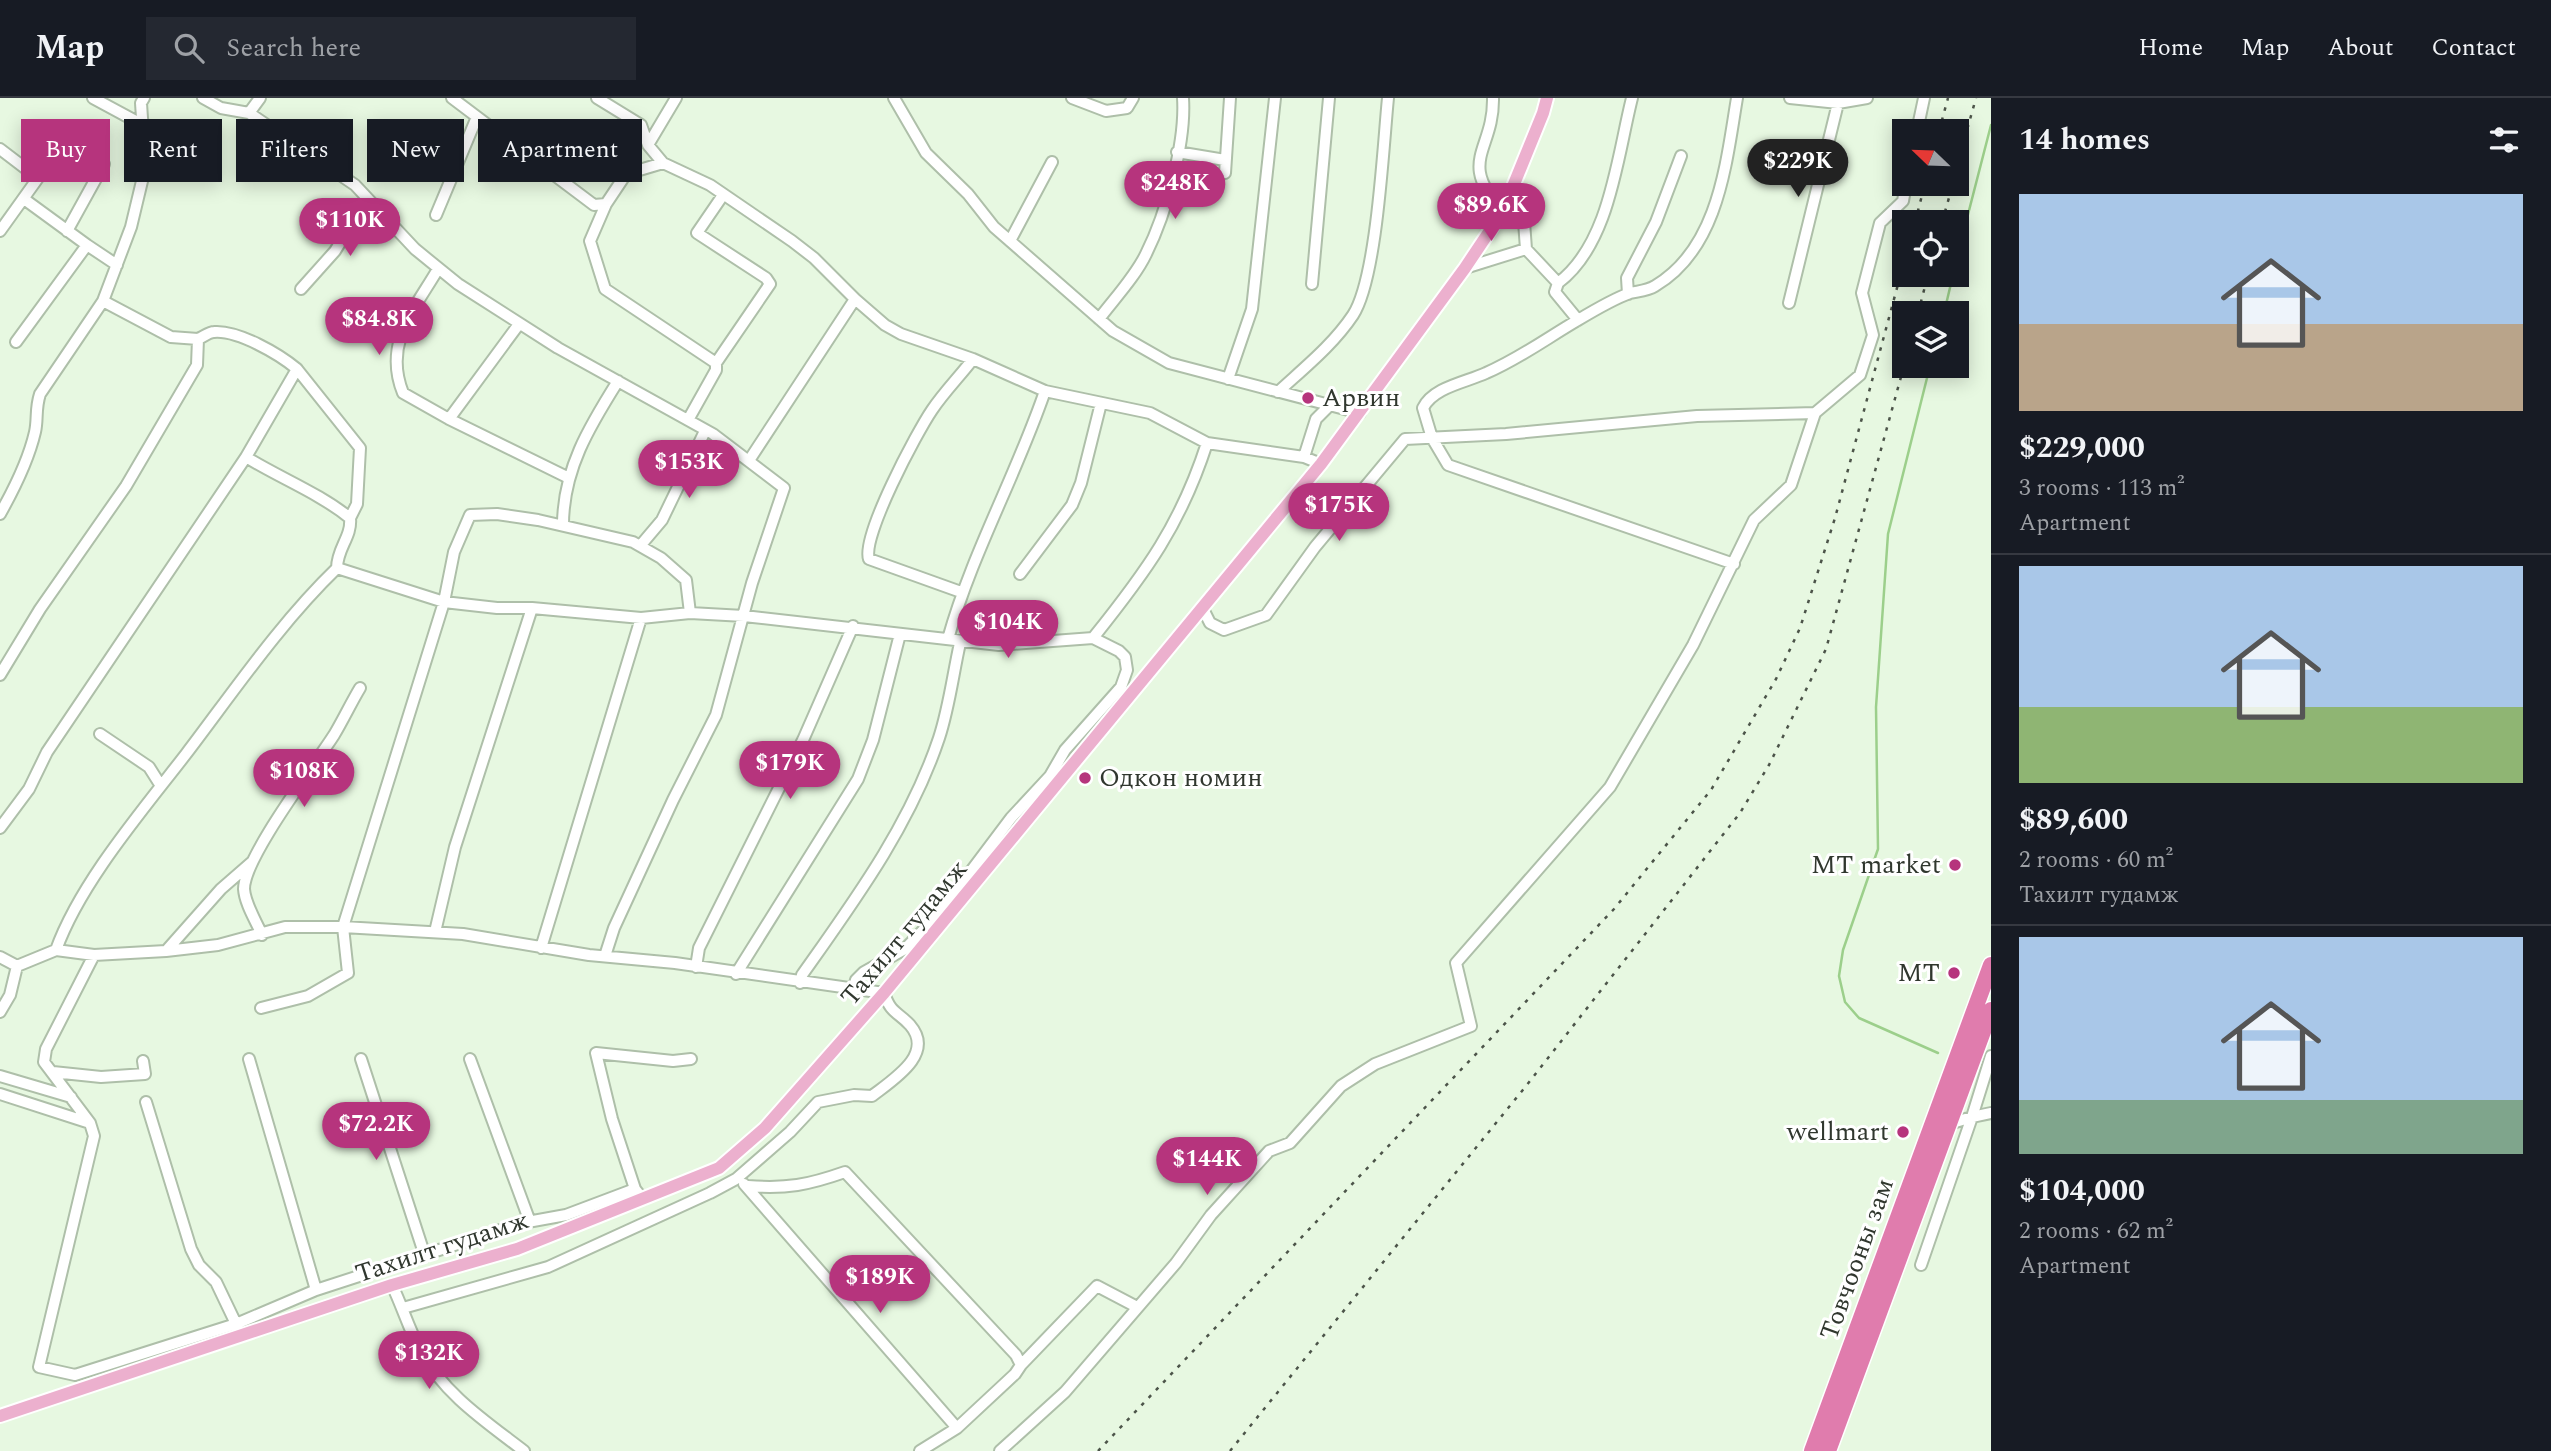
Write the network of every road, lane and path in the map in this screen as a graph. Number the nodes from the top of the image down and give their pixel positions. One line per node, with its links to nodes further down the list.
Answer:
1 (93, 98): 28 (street)
2 (144, 98): 29 (street)
3 (204, 98): 26 (street)
4 (260, 98): 26 (street)
5 (452, 98): 27 (street)
6 (597, 98): 31 (street)
7 (677, 98): 31 (street)
8 (894, 98): 51 (street)
9 (1072, 98): 25 (street)
10 (1102, 98): 25 (street)
11 (1133, 98): 25 (street)
12 (1183, 98): 33 (street)
13 (1230, 98): 35 (street)
14 (1275, 98): 72 (street)
15 (1329, 98): 58 (street)
16 (1388, 98): 75 (street)
17 (1493, 98): 47 (street)
18 (1546, 98): 41 (main road, Тахилт гудамж)
19 (1632, 98): 57 (street)
20 (1737, 98): 60 (street)
21 (1790, 98): 24 (street)
22 (1867, 98): 24 (street)
23 (1924, 98): 30 (street)
24 (1838, 103): 63 (street)
25 (1106, 111)
26 (249, 113): 45 (street)
27 (477, 117): 46 (street); 48 (street)
28 (132, 119)
29 (142, 119)
30 (1920, 119)
31 (648, 145): 37 (street)
32 (0, 149): 44 (street)
33 (1177, 152): 35 (street); 64 (street)
34 (1681, 156): 60 (street)
35 (1225, 160): 38 (street)
36 (1052, 162): 51 (street)
37 (663, 163): 42 (street); 46 (street)
38 (1225, 173)
39 (94, 182): 50 (street)
40 (142, 182): 54 (street)
41 (1513, 192): 47 (main road, Тахилт гудамж); 53 (street)
42 (723, 195): 61 (street); 70 (street)
43 (1904, 196): 79 (street)
44 (24, 199): 49 (street); 50 (street)
45 (366, 200): 56 (street); 59 (street)
46 (606, 204): 70 (street)
47 (1503, 211): 55 (main road, Тахилт гудамж)
48 (436, 215)
49 (0, 231)
50 (67, 231): 52 (street)
51 (1010, 241): 64 (street)
52 (86, 245): 54 (street); 68 (street)
53 (1526, 249): 55 (street); 57 (street)
54 (117, 265): 62 (street)
55 (1465, 268): 78 (main road, Тахилт гудамж)
56 (438, 269): 66 (street); 80 (street)
57 (1558, 283): 65 (street)
58 (1312, 284)
59 (301, 289)
60 (1628, 294): 65 (street)
61 (855, 299): 69 (street); 87 (street)
62 (103, 301): 67 (street); 90 (street)
63 (1789, 303)
64 (1098, 319): 72 (street)
65 (1578, 320): 83 (street)
66 (519, 324): 73 (street); 80 (street)
67 (198, 338): 71 (street); 109 (street)
68 (16, 342)
69 (973, 359): 74 (street); 97 (street)
70 (716, 363): 81 (street)
71 (297, 369): 85 (street); 91 (street)
72 (1228, 379): 75 (street)
73 (618, 381): 81 (street); 89 (street)
74 (1045, 391): 76 (street); 97 (street)
75 (1278, 392): 77 (street)
76 (1101, 403): 84 (street); 96 (street)
77 (1329, 406): 78 (street); 86 (street)
78 (1360, 413): 88 (main road, Тахилт гудамж)
79 (1815, 413): 83 (street); 94 (street)
80 (449, 419): 89 (street)
81 (688, 420): 82 (street)
82 (705, 430): 87 (street); 93 (street)
83 (1432, 438): 94 (street); 100 (street)
84 (1208, 443): 86 (street); 106 (street)
85 (246, 457): 91 (street); 115 (street)
86 (1304, 457): 88 (street)
87 (750, 459): 102 (street)
88 (1321, 464): 100 (main road, Тахилт гудамж)
89 (569, 478): 92 (street)
90 (0, 514)
91 (350, 518): 95 (street)
92 (563, 525): 93 (street); 98 (street)
93 (640, 546): 101 (street)
94 (1734, 564): 162 (street)
95 (337, 568): 98 (street); 114 (street)
96 (1020, 573)
97 (961, 592): 107 (street)
98 (444, 602): 99 (street); 117 (street)
99 (532, 608): 103 (street); 118 (street)
100 (1203, 609): 111 (main road, Тахилт гудамж)
101 (690, 613): 102 (street); 103 (street)
102 (744, 616): 104 (street); 124 (street)
103 (641, 618): 120 (street)
104 (853, 626): 105 (street); 128 (street)
105 (900, 634): 107 (street); 130 (street)
106 (1093, 638): 108 (street); 111 (street)
107 (948, 639): 108 (street)
108 (960, 643): 131 (street)
109 (0, 675)
110 (360, 688): 116 (street)
111 (1117, 701): 113 (main road, Тахилт гудамж)
112 (100, 734): 114 (street)
113 (1053, 781): 134 (street); 135 (main road, Тахилт гудамж)
114 (161, 786): 121 (street)
115 (0, 828)
116 (255, 859): 119 (street); 122 (street)
117 (343, 927): 118 (street); 119 (street); 129 (street)
118 (435, 932): 120 (street)
119 (262, 935): 122 (street)
120 (541, 947): 124 (street)
121 (56, 950): 123 (street); 127 (street)
122 (166, 951): 123 (street)
123 (94, 955): 145 (street)
124 (605, 956): 128 (street)
125 (0, 957): 127 (street)
126 (1991, 965): 133 (highway, Товчооны зам)
127 (17, 966): 138 (street)
128 (696, 967): 130 (street)
129 (348, 973): 132 (street); 136 (street)
130 (736, 974): 131 (street)
131 (800, 983): 134 (street)
132 (349, 986)
133 (1987, 987): 172 (highway, Товчооны зам)
134 (853, 990): 135 (street)
135 (884, 993): 154 (street); 156 (main road, Тахилт гудамж)
136 (261, 1008)
137 (1991, 1010): 153 (highway, Товчооны зам)
138 (0, 1012)
139 (1991, 1056): 151 (street)
140 (248, 1059): 161 (street)
141 (361, 1059): 158 (street)
142 (470, 1059): 157 (street)
143 (691, 1059): 156 (street)
144 (143, 1060): 145 (street)
145 (53, 1072): 148 (street)
146 (0, 1076): 148 (street)
147 (0, 1094): 152 (street)
148 (71, 1097): 152 (street)
149 (146, 1102): 164 (street)
150 (1991, 1113): 151 (street)
151 (1972, 1117): 153 (street); 159 (street)
152 (90, 1123): 164 (street)
153 (1949, 1124): 173 (highway, Товчооны зам)
154 (736, 1179): 155 (street); 163 (street)
155 (748, 1186): 166 (street); 168 (street)
156 (639, 1194): 157 (street); 160 (main road, Тахилт гудамж)
157 (530, 1222): 158 (street)
158 (424, 1253): 161 (street)
159 (1921, 1265)
160 (392, 1286): 163 (street); 165 (main road, Тахилт гудамж)
161 (316, 1290): 164 (street)
162 (1137, 1307): 166 (street); 171 (street)
163 (403, 1308): 169 (street)
164 (236, 1324): 165 (street)
165 (240, 1338): 167 (main road, Тахилт гудамж)
166 (1021, 1365): 168 (street)
167 (0, 1416)
168 (957, 1428): 170 (street)
169 (524, 1451)
170 (920, 1451)
171 (1000, 1451)
172 (1812, 1451)
173 (1828, 1451)

